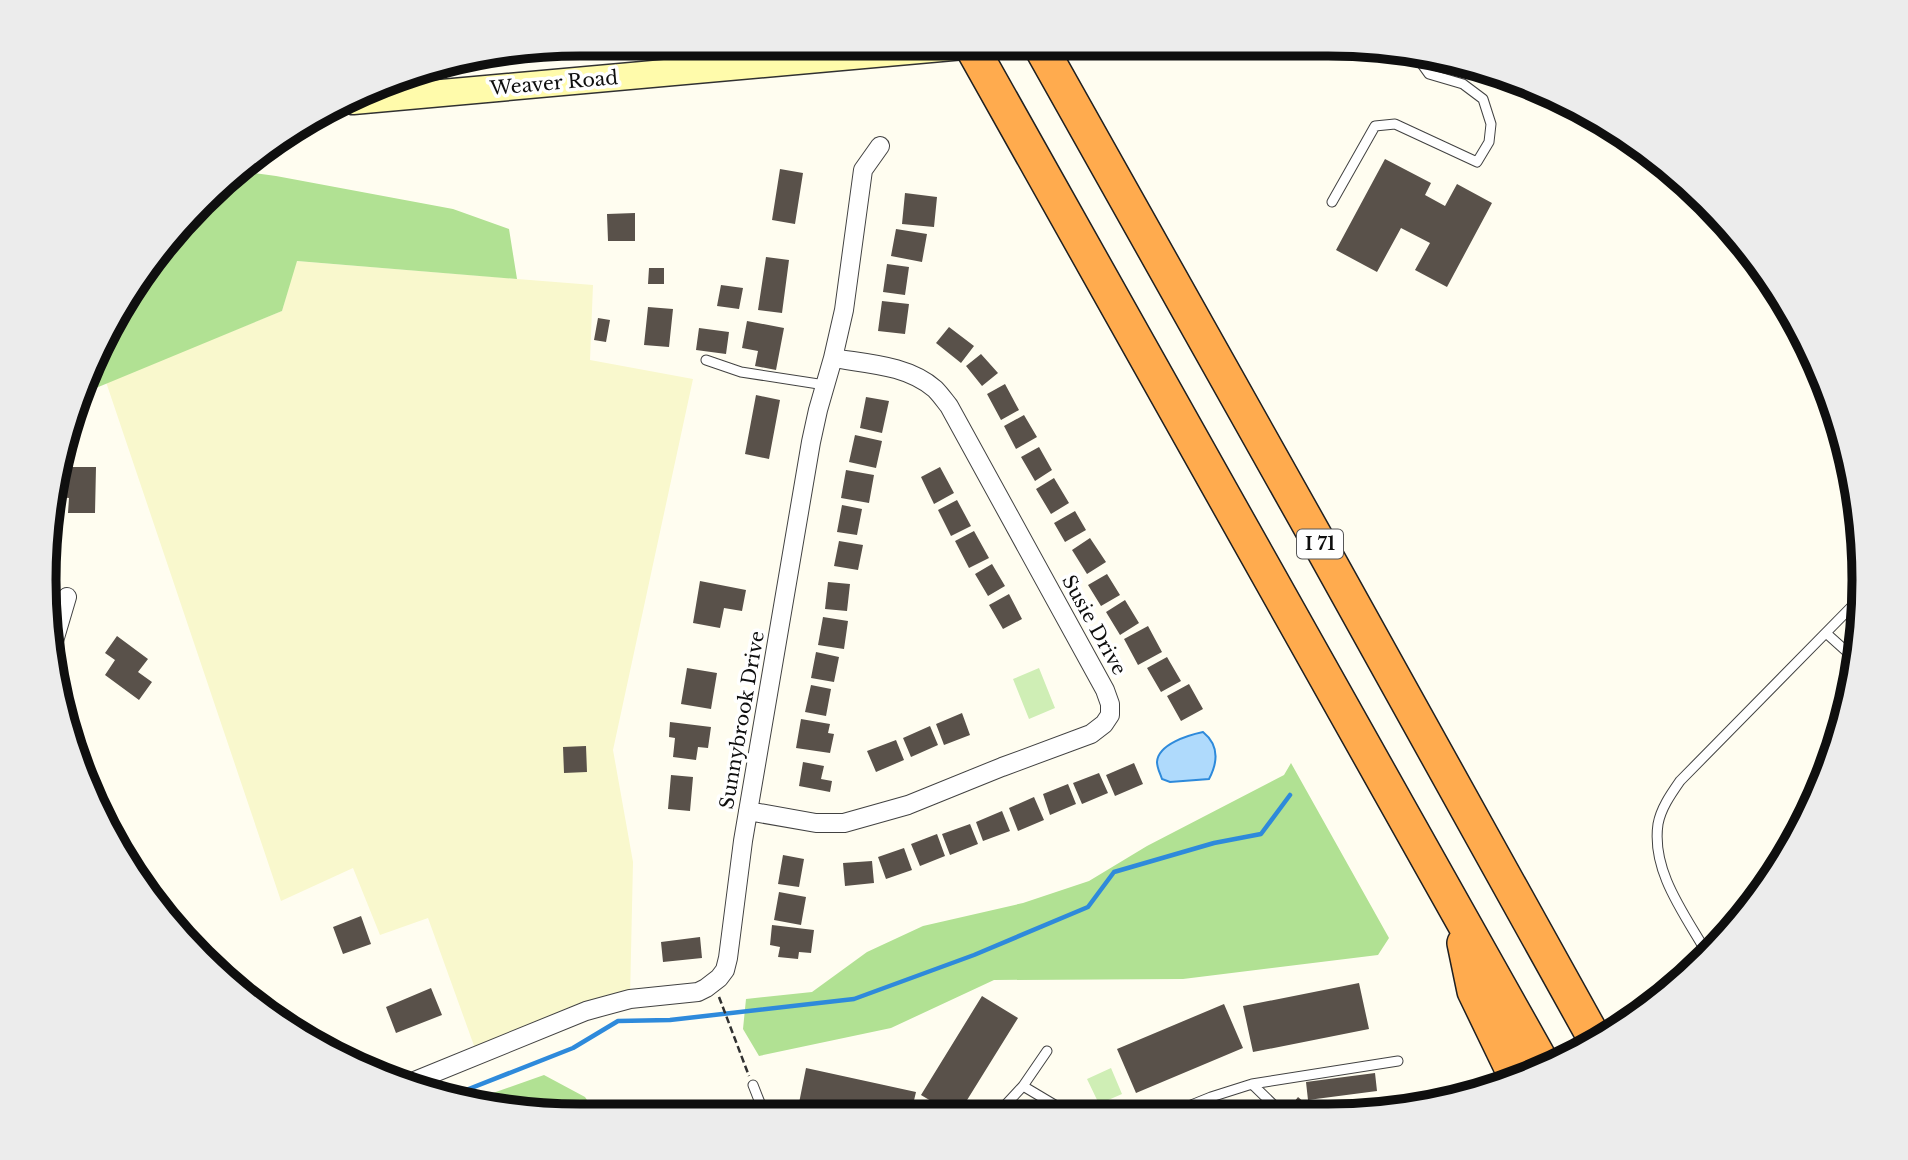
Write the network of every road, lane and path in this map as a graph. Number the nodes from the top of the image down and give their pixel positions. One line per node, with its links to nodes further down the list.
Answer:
1 (848, 56): 5 (main road, Weaver Road)
2 (977, 56): 18 (highway)
3 (1046, 56): 16 (highway, I 71)
4 (1422, 65): 7 (lane)
5 (372, 99)
6 (880, 146): 8 (street, Sunnybrook Drive)
7 (1332, 202)
8 (833, 358): 10 (street, Sunnybrook Drive); 17 (street, Susie Drive)
9 (706, 360): 10 (lane)
10 (825, 385): 17 (street, Sunnybrook Drive)
11 (67, 597): 13 (street)
12 (1851, 608): 14 (lane)
13 (58, 627)
14 (1826, 633): 15 (lane); 19 (lane)
15 (1847, 652)
16 (1412, 709): 21 (highway); 22 (highway, I 71)
17 (748, 811): 27 (street, Sunnybrook Drive)
18 (1458, 913): 24 (highway); 26 (highway)
19 (1703, 946)
20 (722, 1006): 29 (path)
21 (1610, 1021)
22 (1591, 1033)
23 (1047, 1051): 30 (lane)
24 (1540, 1059)
25 (1398, 1061): 28 (lane)
26 (1512, 1070)
27 (420, 1079)
28 (1252, 1084): 34 (lane); 35 (lane)
29 (753, 1085): 31 (lane)
30 (1023, 1086): 32 (lane); 33 (lane)
31 (760, 1104)
32 (1006, 1104)
33 (1053, 1104)
34 (1194, 1104)
35 (1273, 1104)

